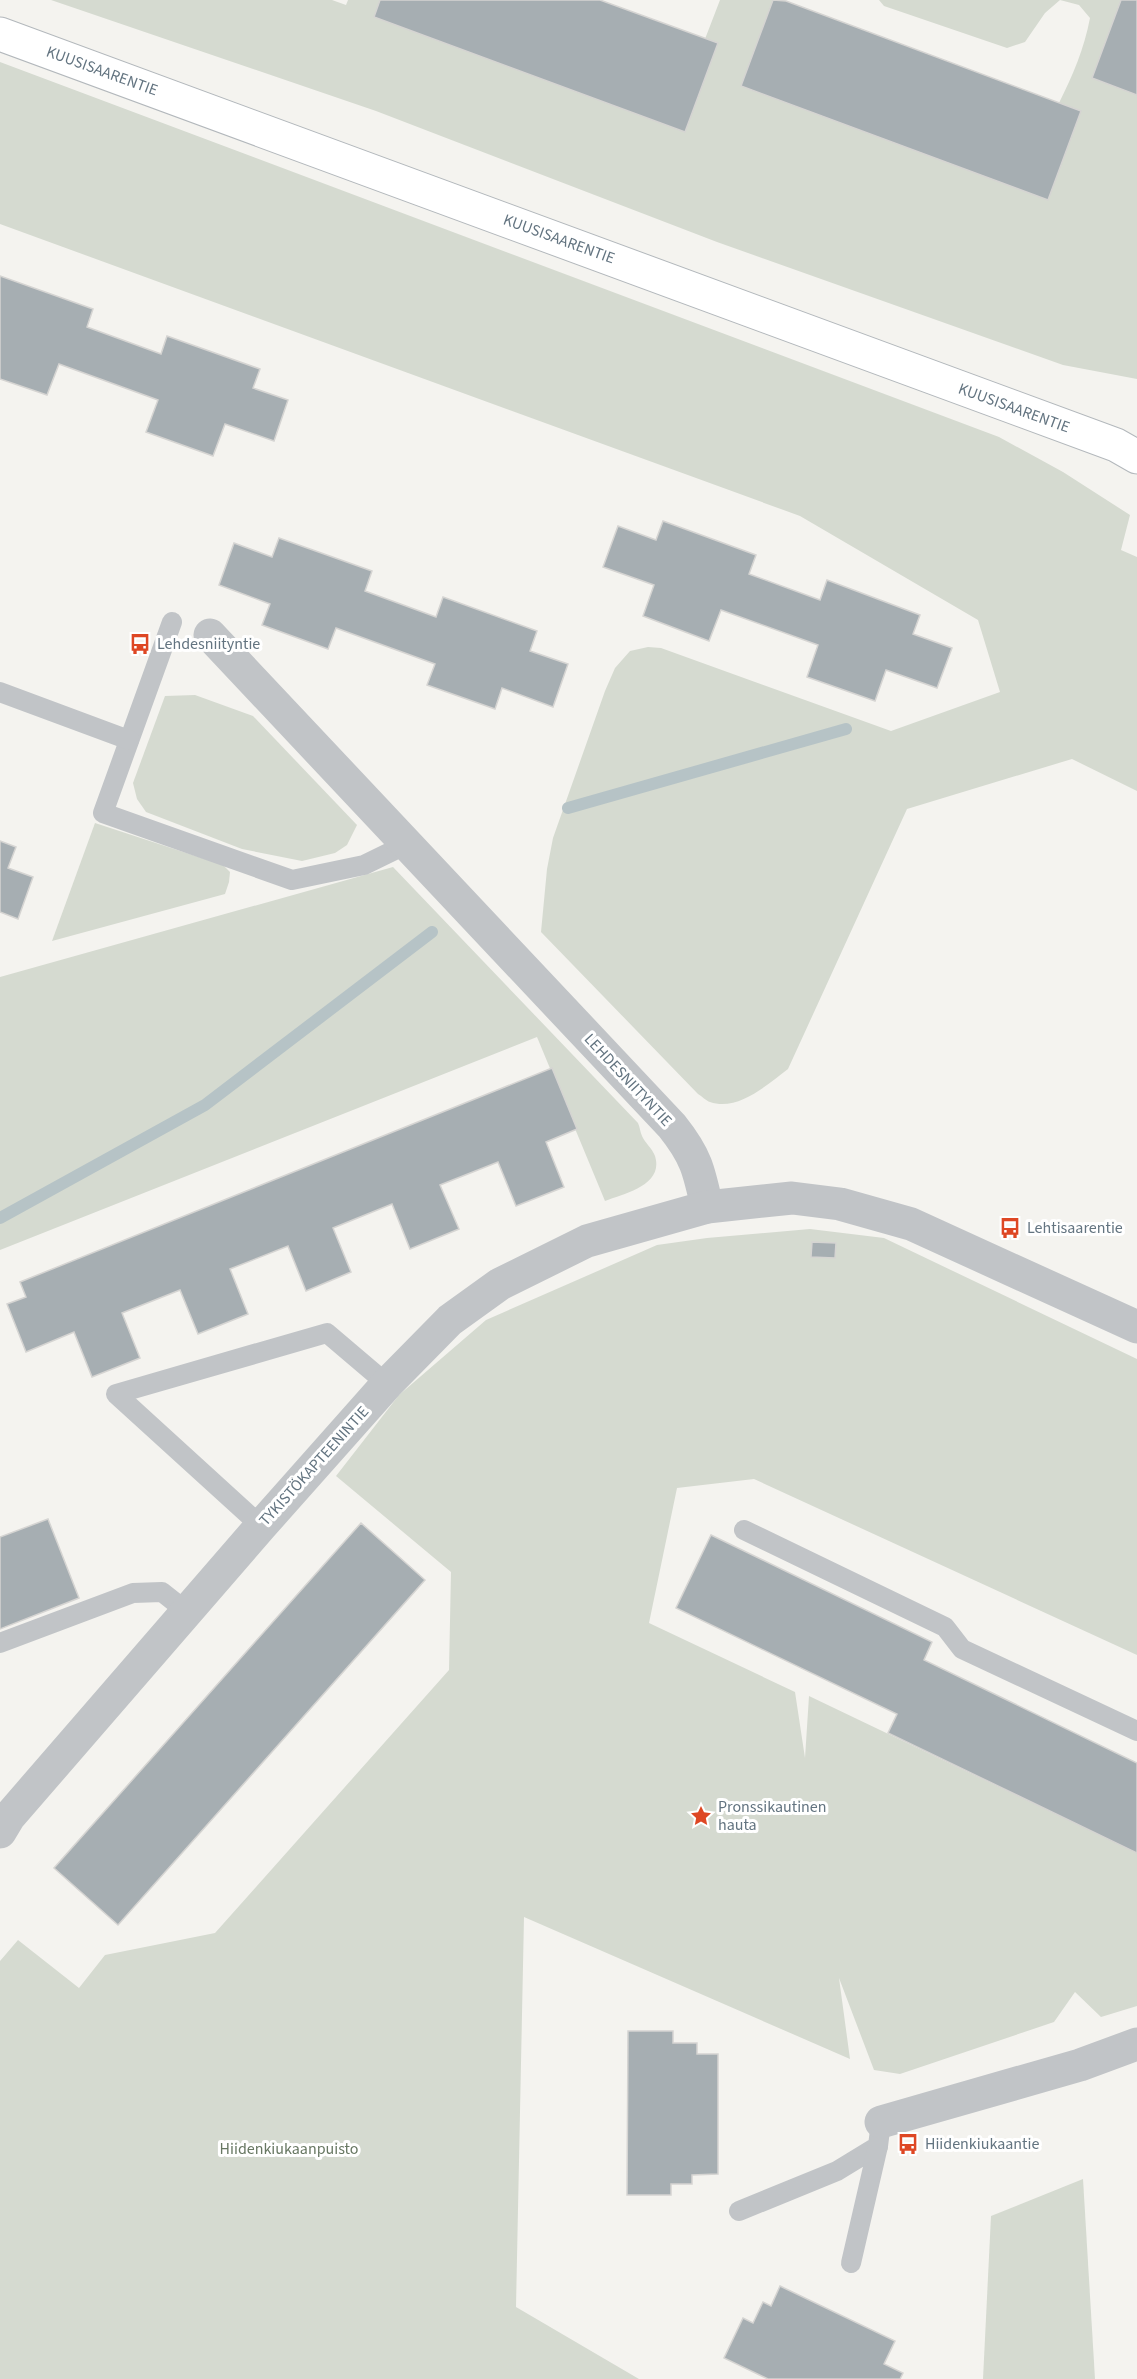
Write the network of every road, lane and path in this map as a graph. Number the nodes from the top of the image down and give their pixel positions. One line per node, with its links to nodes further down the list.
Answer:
1 (0, 34): 2 (main road, KUUSISAARENTIE)
2 (1130, 450)
3 (172, 622): 6 (lane)
4 (210, 635): 7 (street, LEHDESNIITYNTIE)
5 (0, 692): 6 (lane)
6 (129, 740): 7 (lane)
7 (406, 844): 8 (street, LEHDESNIITYNTIE)
8 (707, 1207): 9 (street); 10 (street, TYKISTÖKAPTEENINTIE)
9 (1137, 1328)
10 (387, 1384): 11 (street, TYKISTÖKAPTEENINTIE); 11 (lane)
11 (261, 1526): 13 (street, TYKISTÖKAPTEENINTIE)
12 (744, 1530): 15 (lane)
13 (186, 1611): 14 (lane); 16 (street, TYKISTÖKAPTEENINTIE)
14 (0, 1642)
15 (1137, 1731)
16 (0, 1832)
17 (1137, 2044): 18 (street)
18 (880, 2134): 19 (lane); 20 (lane)
19 (739, 2211)
20 (851, 2263)

